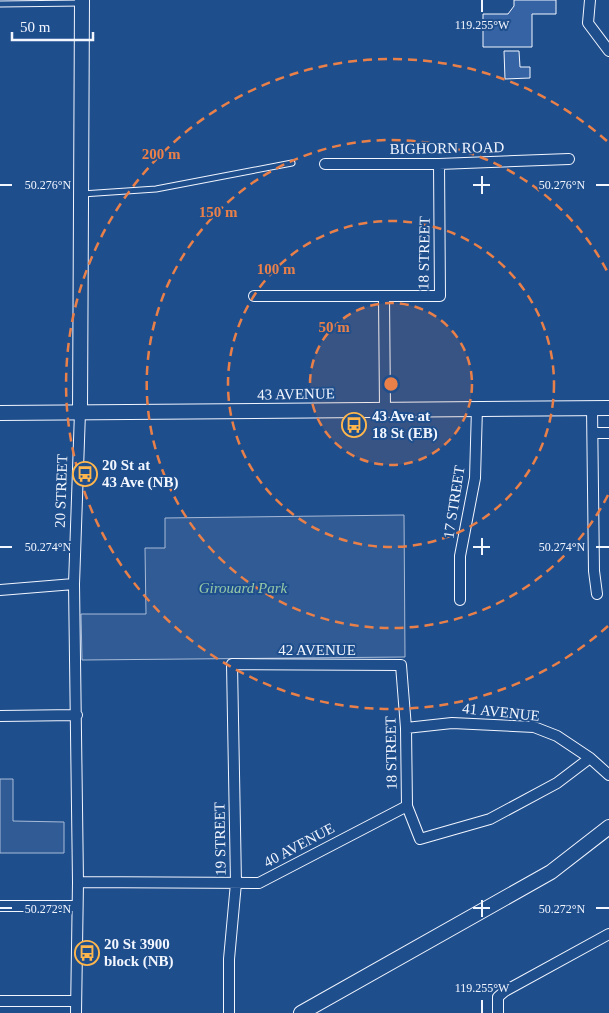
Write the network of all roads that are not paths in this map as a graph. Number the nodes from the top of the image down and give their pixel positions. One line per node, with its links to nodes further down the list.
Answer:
1 (590, 0): 4 (street)
2 (82, 2): 3 (lane); 9 (street, 20 STREET)
3 (0, 4)
4 (609, 51)
5 (569, 159): 8 (street, BIGHORN ROAD)
6 (292, 163): 9 (lane)
7 (326, 164): 8 (street, BIGHORN ROAD)
8 (439, 164): 11 (street, 18 STREET)
9 (81, 194): 16 (street, 20 STREET)
10 (254, 296): 11 (street)
11 (384, 297): 15 (street)
12 (477, 408): 13 (street, 43 AVENUE); 15 (street, 43 AVENUE); 23 (street, 17 STREET)
13 (592, 408): 14 (street, 43 AVENUE); 18 (street)
14 (609, 408)
15 (385, 409): 16 (street, 43 AVENUE)
16 (80, 412): 17 (street, 43 AVENUE); 20 (street, 20 STREET)
17 (0, 413)
18 (593, 433): 19 (street); 22 (street)
19 (609, 433)
20 (74, 584): 21 (street); 27 (street, 20 STREET)
21 (0, 590)
22 (597, 594)
23 (460, 600)
24 (232, 664): 25 (street, 42 AVENUE); 34 (street, 19 STREET)
25 (401, 665): 28 (street, 18 STREET)
26 (0, 716): 27 (street)
27 (77, 716): 33 (street, 20 STREET)
28 (406, 728): 29 (street, 41 AVENUE); 31 (street, 18 STREET)
29 (590, 758): 30 (street, 41 AVENUE); 31 (street, 18 STREET)
30 (609, 775)
31 (407, 806): 34 (street, 40 AVENUE)
32 (609, 827): 42 (street)
33 (78, 882): 34 (street, 40 AVENUE); 36 (street, 20 STREET)
34 (236, 883): 41 (street, 19 STREET)
35 (0, 906): 36 (street)
36 (78, 906): 39 (street, 20 STREET)
37 (609, 934): 43 (street)
38 (0, 1001): 39 (street)
39 (76, 1001): 40 (street, 20 STREET)
40 (76, 1013)
41 (229, 1013)
42 (301, 1013)
43 (498, 1013)

